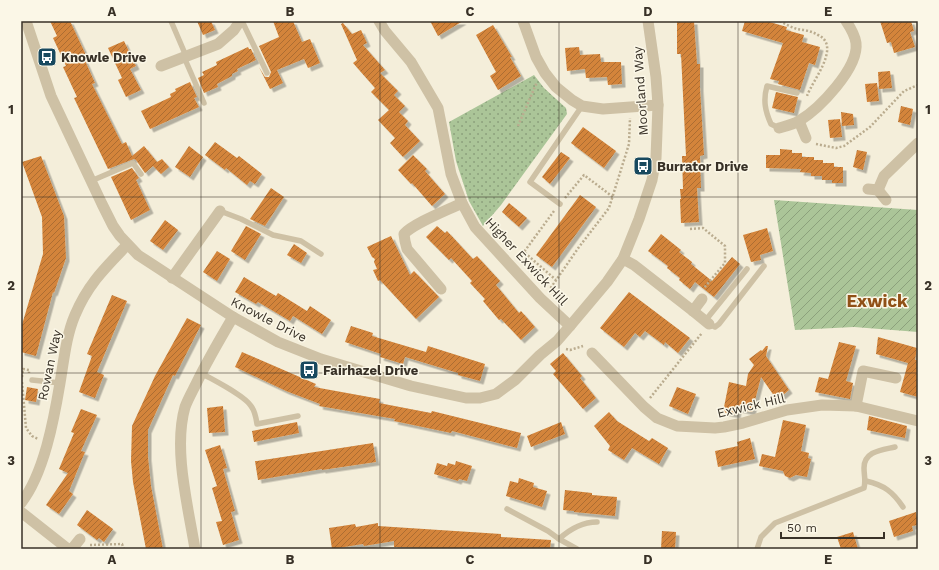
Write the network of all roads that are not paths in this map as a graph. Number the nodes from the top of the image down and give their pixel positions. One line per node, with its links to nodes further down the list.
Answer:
1 (26, 21): 20 (street, Knowle Drive)
2 (171, 21): 8 (lane)
3 (241, 21): 8 (street); 10 (lane)
4 (379, 21): 22 (street, Higher Exwick Hill)
5 (523, 21): 14 (street)
6 (648, 21): 13 (street, Moorland Way)
7 (846, 21): 15 (street)
8 (185, 57): 9 (street); 12 (lane)
9 (161, 66)
10 (267, 72)
11 (797, 93): 16 (lane)
12 (204, 103)
13 (658, 105): 14 (street); 27 (street, Moorland Way)
14 (582, 106): 23 (lane)
15 (799, 121): 16 (street); 17 (street)
16 (779, 128)
17 (806, 138)
18 (918, 143): 21 (street)
19 (141, 174): 20 (lane)
20 (91, 180): 25 (street, Knowle Drive)
21 (886, 200)
22 (462, 203): 31 (street); 36 (street, Higher Exwick Hill)
23 (560, 204)
24 (220, 211): 26 (lane); 30 (street)
25 (127, 245): 30 (street, Knowle Drive); 41 (street, Rowan Way)
26 (321, 254)
27 (622, 259): 33 (street); 36 (street, Moorland Way)
28 (764, 266): 35 (lane)
29 (747, 269): 35 (lane)
30 (172, 278): 34 (street, Knowle Drive)
31 (441, 289)
32 (702, 299): 33 (street)
33 (693, 311): 35 (street)
34 (233, 317): 36 (street, Knowle Drive); 38 (street)
35 (707, 323)
36 (570, 326)
37 (592, 353): 42 (street, Exwick Hill)
38 (201, 373): 43 (lane); 54 (street)
39 (896, 378): 42 (street)
40 (32, 380): 41 (lane)
41 (60, 383): 47 (street, Rowan Way)
42 (856, 406): 44 (street, Exwick Hill)
43 (298, 416)
44 (918, 421)
45 (895, 447): 46 (lane)
46 (866, 482): 48 (lane); 56 (lane)
47 (21, 503)
48 (903, 507)
49 (507, 509): 52 (lane)
50 (21, 512): 53 (street)
51 (597, 522): 52 (lane)
52 (559, 539): 55 (lane)
53 (74, 546)
54 (195, 549)
55 (577, 549)
56 (757, 549)

